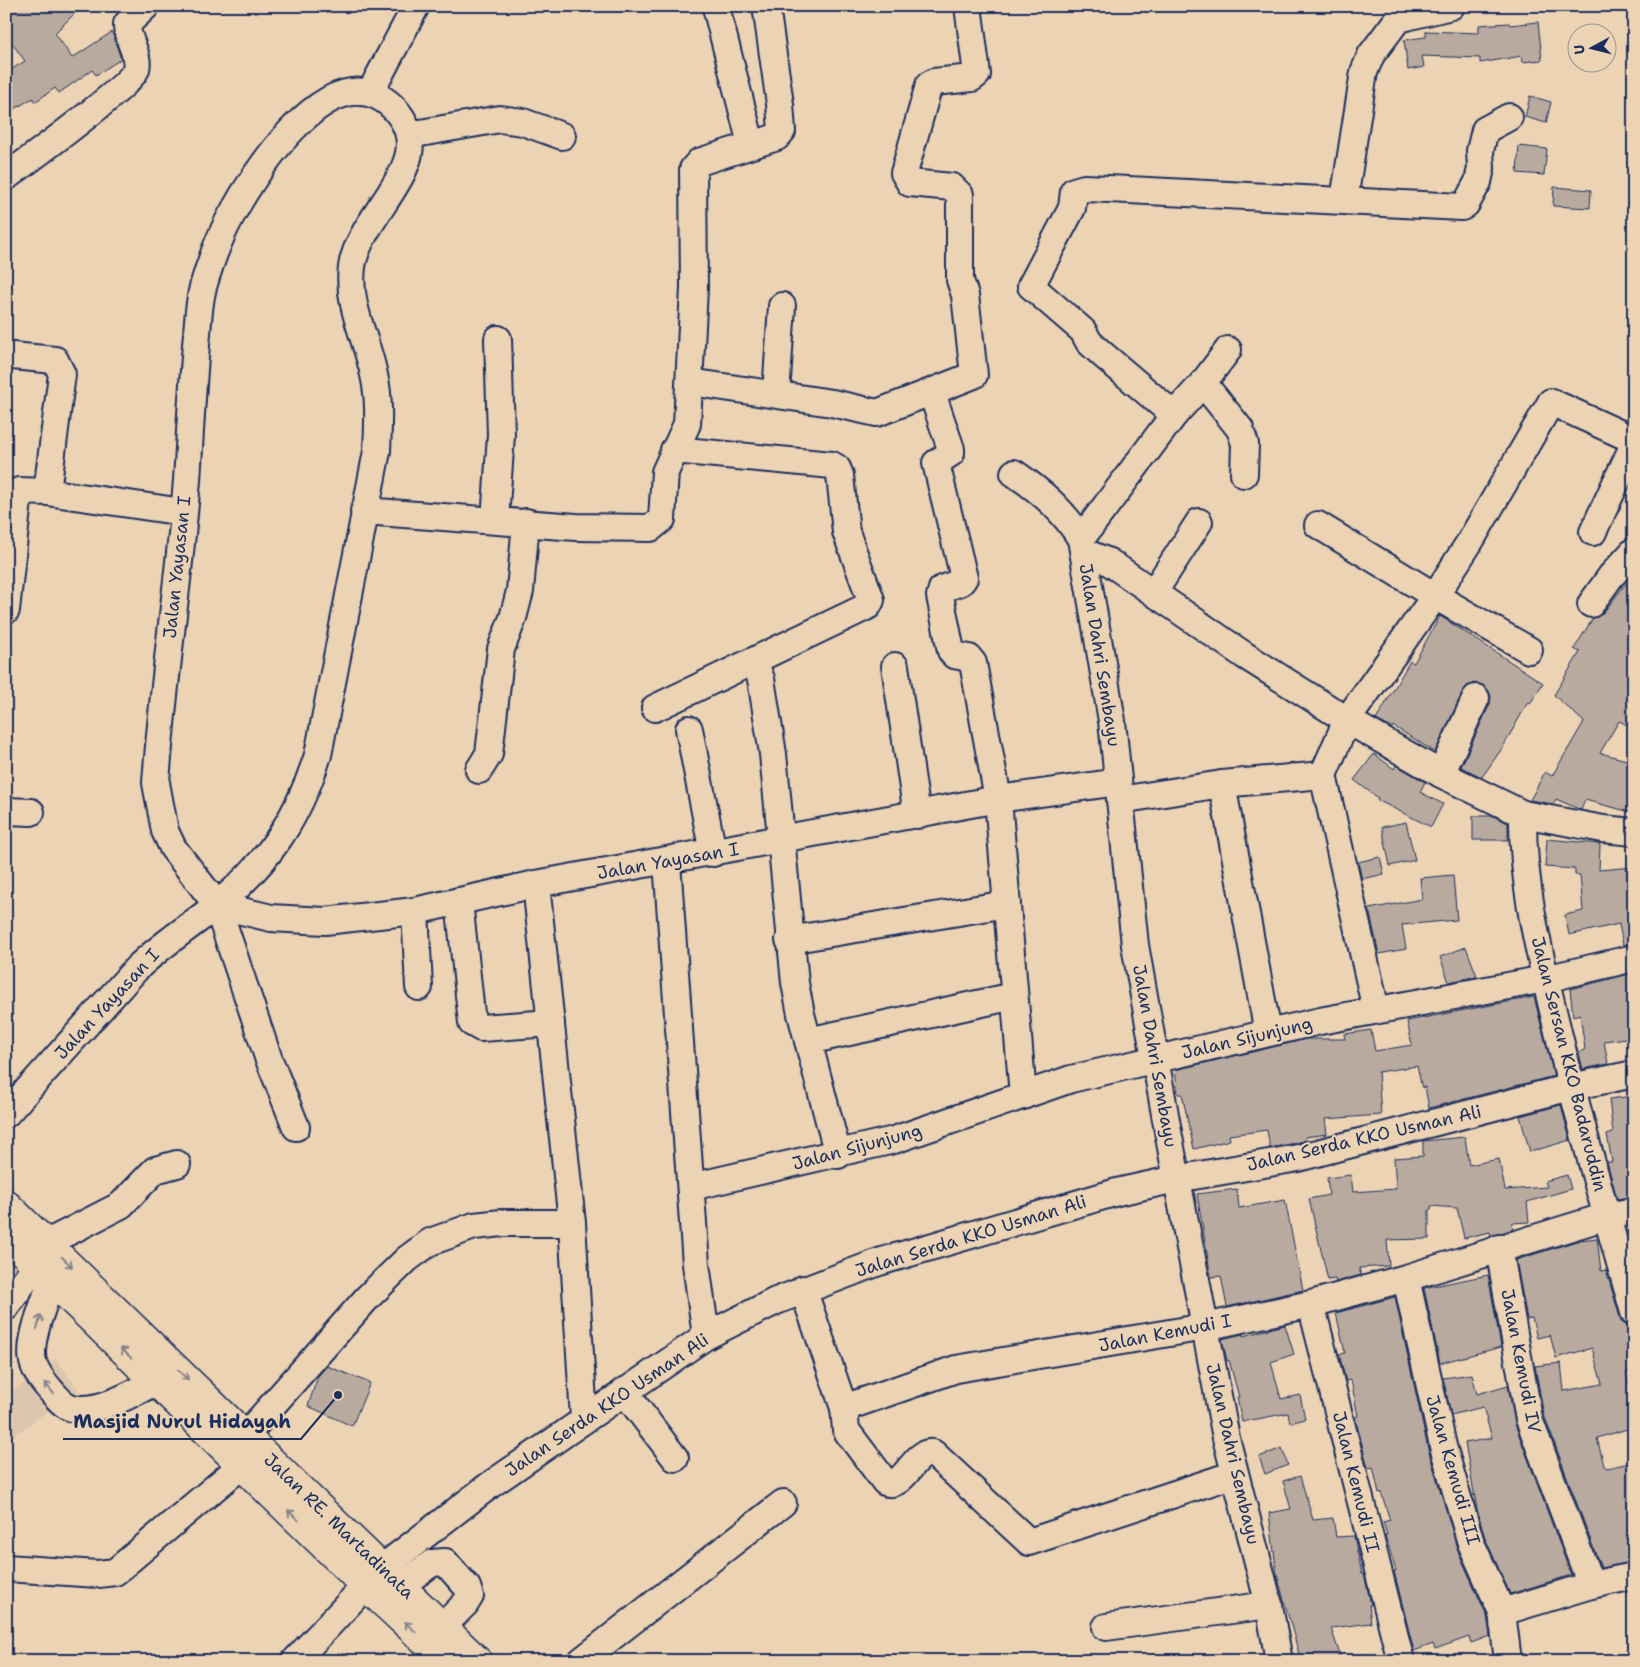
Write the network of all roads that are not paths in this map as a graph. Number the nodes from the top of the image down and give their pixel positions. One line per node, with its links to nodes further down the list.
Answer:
1 (146, 6): 12 (street)
2 (766, 6): 11 (street)
3 (968, 6): 20 (street)
4 (1451, 6): 13 (street)
5 (716, 7): 11 (street)
6 (412, 15): 7 (street)
7 (370, 93): 9 (street); 29 (street, Jalan Yayasan I)
8 (1509, 117): 13 (street)
9 (409, 135): 10 (street); 28 (street)
10 (562, 136)
11 (750, 144): 18 (street)
12 (6, 178)
13 (1344, 200): 22 (street)
14 (782, 306): 21 (street)
15 (498, 339): 30 (street)
16 (1228, 350): 19 (street)
17 (12, 356): 27 (street)
18 (690, 382): 21 (street); 24 (street)
19 (1203, 383): 22 (street); 26 (street)
20 (932, 393): 21 (street); 53 (street)
21 (776, 394)
22 (1174, 415): 35 (street)
23 (1634, 442): 34 (street); 38 (street)
24 (674, 450): 31 (street); 42 (street)
25 (1014, 473): 35 (street, Jalan Dahri Sembayu)
26 (1244, 474)
27 (47, 492): 29 (street); 40 (street)
28 (364, 511): 30 (street); 63 (street)
29 (183, 512): 63 (street, Jalan Yayasan I)
30 (495, 520): 31 (street)
31 (526, 522): 48 (street)
32 (1199, 522): 37 (street)
33 (1318, 525): 38 (street)
34 (1593, 532)
35 (1082, 546): 37 (street); 52 (street, Jalan Dahri Sembayu)
36 (1634, 551): 39 (street)
37 (1154, 592): 46 (street)
38 (1435, 596): 41 (street); 46 (street)
39 (1591, 604)
40 (6, 610)
41 (1530, 650)
42 (754, 661): 45 (street); 57 (street)
43 (895, 666): 55 (street)
44 (1476, 698): 49 (street)
45 (655, 708)
46 (1347, 720): 49 (street); 50 (street)
47 (689, 730): 58 (street)
48 (479, 770)
49 (1441, 774): 54 (street)
50 (1323, 775): 51 (street, Jalan Yayasan I); 70 (street)
51 (1222, 784): 52 (street, Jalan Yayasan I); 72 (street)
52 (1119, 791): 53 (street, Jalan Yayasan I); 74 (street, Jalan Dahri Sembayu)
53 (998, 800): 55 (street, Jalan Yayasan I); 62 (street)
54 (1522, 814): 56 (street); 67 (street, Jalan Sersan KKO Badaruddin)
55 (917, 815): 57 (street, Jalan Yayasan I)
56 (1634, 832)
57 (782, 840): 58 (street, Jalan Yayasan I); 65 (street)
58 (713, 853): 59 (street, Jalan Yayasan I)
59 (666, 862): 60 (street, Jalan Yayasan I); 83 (street)
60 (536, 884): 61 (street, Jalan Yayasan I); 71 (street)
61 (459, 901): 64 (street, Jalan Yayasan I); 71 (street)
62 (1007, 904): 65 (street); 69 (street)
63 (217, 905): 64 (street, Jalan Yayasan I); 78 (street, Jalan Yayasan I); 79 (street)
64 (415, 911): 68 (street)
65 (789, 940): 73 (street)
66 (1634, 958): 67 (street, Jalan Sijunjung)
67 (1546, 979): 70 (street, Jalan Sijunjung); 76 (street, Jalan Sersan KKO Badaruddin)
68 (419, 987)
69 (1014, 996): 73 (street); 77 (street)
70 (1376, 1010): 72 (street, Jalan Sijunjung)
71 (551, 1023): 87 (street)
72 (1268, 1033): 74 (street, Jalan Sijunjung)
73 (808, 1041): 80 (street)
74 (1156, 1060): 77 (street, Jalan Sijunjung); 82 (street, Jalan Dahri Sembayu)
75 (1634, 1074): 76 (street, Jalan Serda KKO Usman Ali)
76 (1571, 1087): 82 (street, Jalan Serda KKO Usman Ali); 86 (street, Jalan Sersan KKO Badaruddin)
77 (1023, 1096): 80 (street, Jalan Sijunjung)
78 (6, 1114)
79 (296, 1127)
80 (838, 1155): 83 (street, Jalan Sijunjung)
81 (177, 1164): 90 (street)
82 (1176, 1178): 92 (street, Jalan Serda KKO Usman Ali); 96 (street, Jalan Dahri Sembayu)
83 (691, 1187): 97 (street)
84 (6, 1204): 90 (highway, Jalan RE. Martadinata)
85 (1634, 1211): 86 (street, Jalan Kemudi I)
86 (1607, 1216): 89 (street, Jalan Kemudi I); 95 (street, Jalan Sersan KKO Badaruddin)
87 (572, 1224): 101 (street); 102 (street)
88 (6, 1236): 90 (highway)
89 (1499, 1248): 91 (street, Jalan Kemudi I); 110 (street, Jalan Kemudi IV)
90 (45, 1263): 94 (street); 98 (highway, one-way to 90); 98 (street, one-way to 90); 102 (highway, Jalan RE. Martadinata, one-way to 102)
91 (1406, 1278): 93 (street, Jalan Kemudi I); 112 (street, Jalan Kemudi III)
92 (803, 1289): 97 (street, Jalan Serda KKO Usman Ali); 100 (street)
93 (1311, 1304): 96 (street, Jalan Kemudi I); 120 (street, Jalan Kemudi II)
94 (6, 1307)
95 (1634, 1312)
96 (1205, 1327): 100 (street, Jalan Kemudi I); 105 (street, Jalan Dahri Sembayu)
97 (706, 1336): 99 (street, Jalan Serda KKO Usman Ali)
98 (156, 1382): 104 (highway)
99 (624, 1391): 101 (street, Jalan Serda KKO Usman Ali); 103 (street)
100 (844, 1408): 105 (street)
101 (584, 1419): 109 (street, Jalan Serda KKO Usman Ali)
102 (246, 1435): 109 (highway, Jalan RE. Martadinata)
103 (675, 1458)
104 (242, 1465): 107 (street); 109 (highway, one-way to 104)
105 (1235, 1474): 111 (street, Jalan Dahri Sembayu)
106 (783, 1503): 118 (street)
107 (6, 1568)
108 (1634, 1576): 110 (street)
109 (382, 1579): 113 (highway, Jalan RE. Martadinata); 113 (street); 115 (street); 116 (highway, one-way to 109)
110 (1591, 1585): 112 (street)
111 (1269, 1605): 114 (street); 119 (street, Jalan Dahri Sembayu)
112 (1502, 1612): 121 (street, Jalan Kemudi III)
113 (442, 1626): 117 (highway, Jalan RE. Martadinata)
114 (1106, 1627)
115 (295, 1661)
116 (446, 1661)
117 (478, 1661)
118 (581, 1661)
119 (1279, 1661)
120 (1401, 1661)
121 (1508, 1661)

